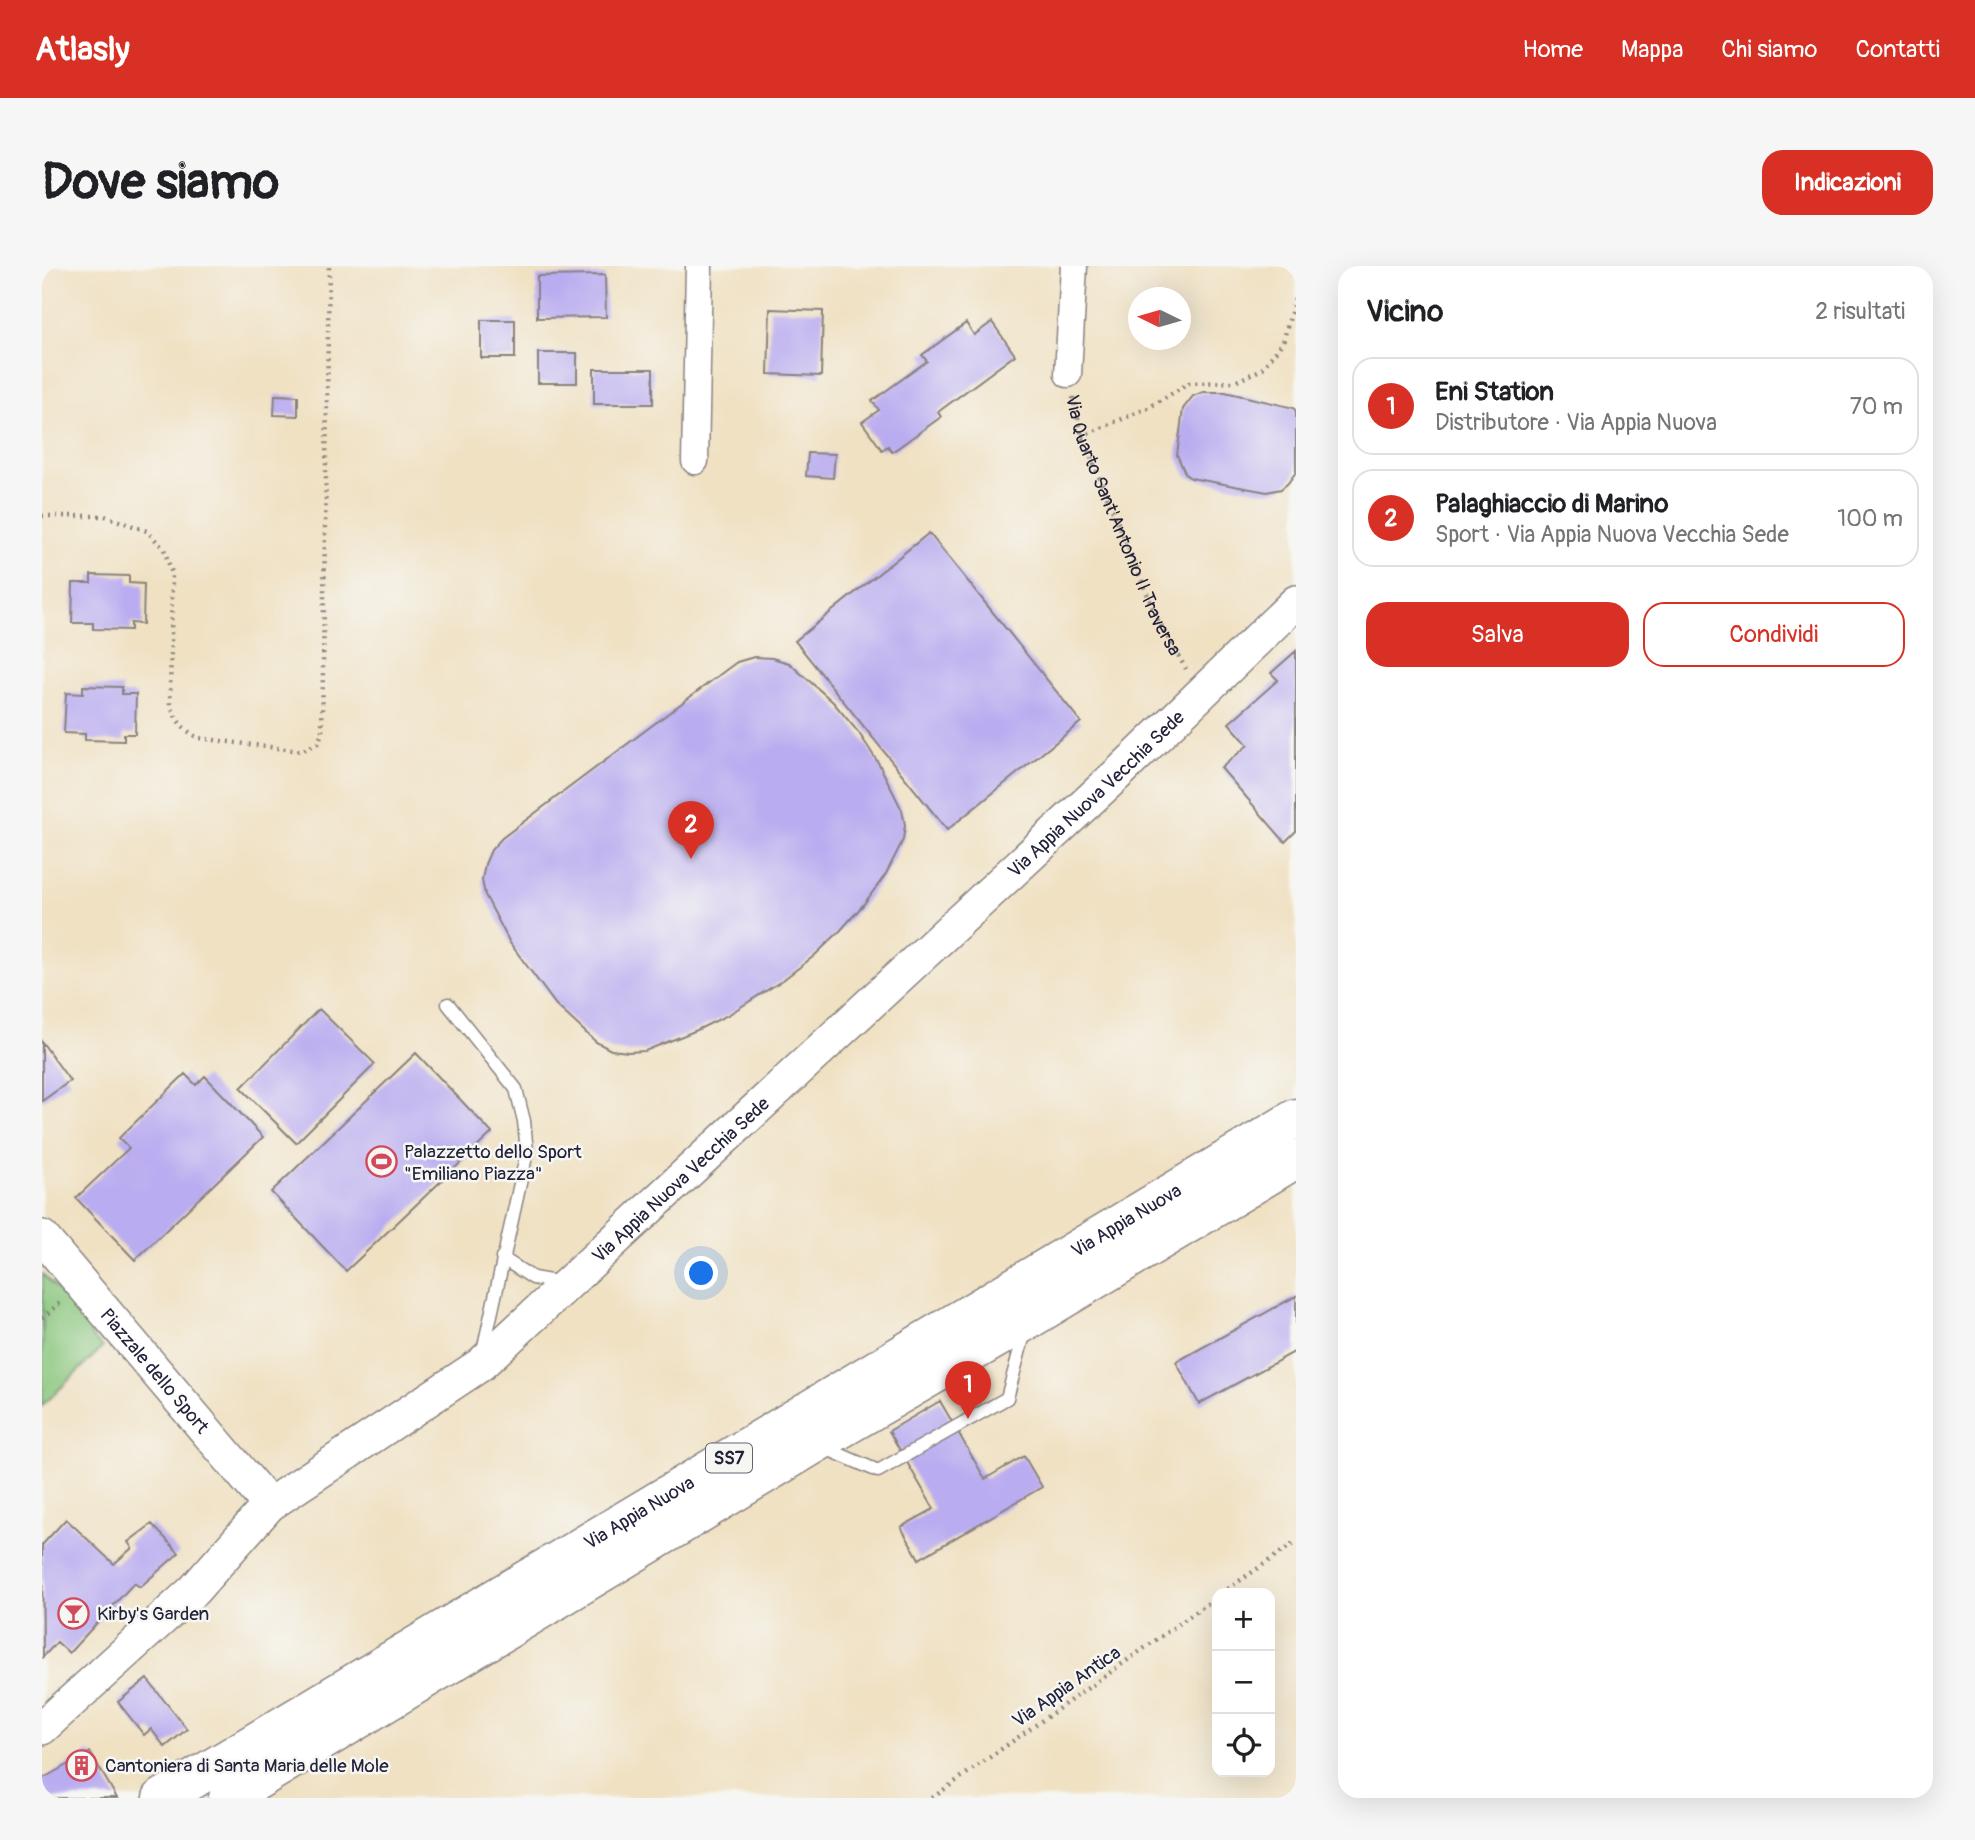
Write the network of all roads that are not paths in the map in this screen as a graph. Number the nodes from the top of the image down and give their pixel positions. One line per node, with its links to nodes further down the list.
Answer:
1 (699, 266): 4 (street)
2 (1074, 266): 3 (street, Via Quarto Sant'Antonio II Traversa)
3 (1068, 374)
4 (695, 461)
5 (1296, 602): 11 (street, Via Appia Nuova Vecchia Sede)
6 (448, 1004): 10 (lane)
7 (1296, 1118): 17 (main road, Via Appia Nuova / SS7)
8 (1296, 1159): 12 (main road, Via Appia Nuova / SS7)
9 (42, 1237): 15 (street, Piazzale dello Sport)
10 (502, 1258): 11 (lane); 13 (lane)
11 (567, 1284): 13 (street, Via Appia Nuova Vecchia Sede)
12 (1028, 1320): 14 (main road, Via Appia Nuova / SS7); 14 (lane)
13 (481, 1365): 15 (street, Via Appia Nuova Vecchia Sede)
14 (815, 1444): 18 (main road, Via Appia Nuova / SS7)
15 (270, 1505): 16 (street, Via Appia Nuova Vecchia Sede)
16 (42, 1728)
17 (162, 1798)
18 (228, 1798)

